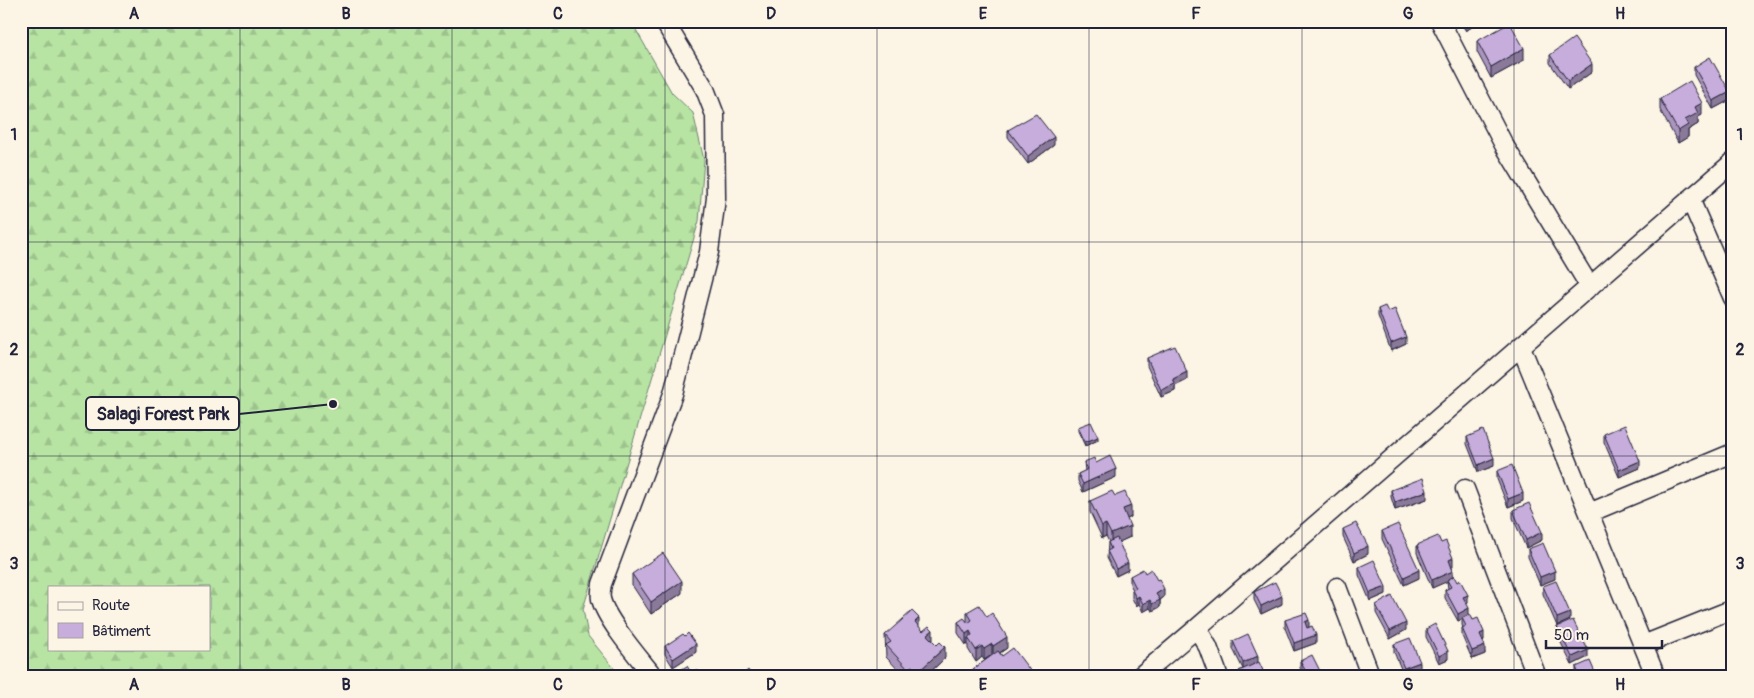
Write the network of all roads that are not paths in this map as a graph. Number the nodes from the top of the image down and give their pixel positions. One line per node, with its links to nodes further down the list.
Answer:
1 (664, 21): 15 (street)
2 (1440, 21): 5 (street)
3 (1733, 162): 4 (street)
4 (1690, 199): 5 (street); 6 (street)
5 (1590, 287): 7 (street)
6 (1733, 298)
7 (1521, 347): 10 (street); 13 (street)
8 (1733, 453): 10 (street)
9 (1465, 489): 19 (street)
10 (1589, 514): 14 (street)
11 (1337, 587): 18 (street)
12 (1733, 608): 14 (street)
13 (1197, 628): 16 (street); 17 (street)
14 (1643, 645): 20 (street)
15 (654, 677)
16 (1139, 677)
17 (1219, 677)
18 (1371, 677)
19 (1536, 677)
20 (1656, 677)

